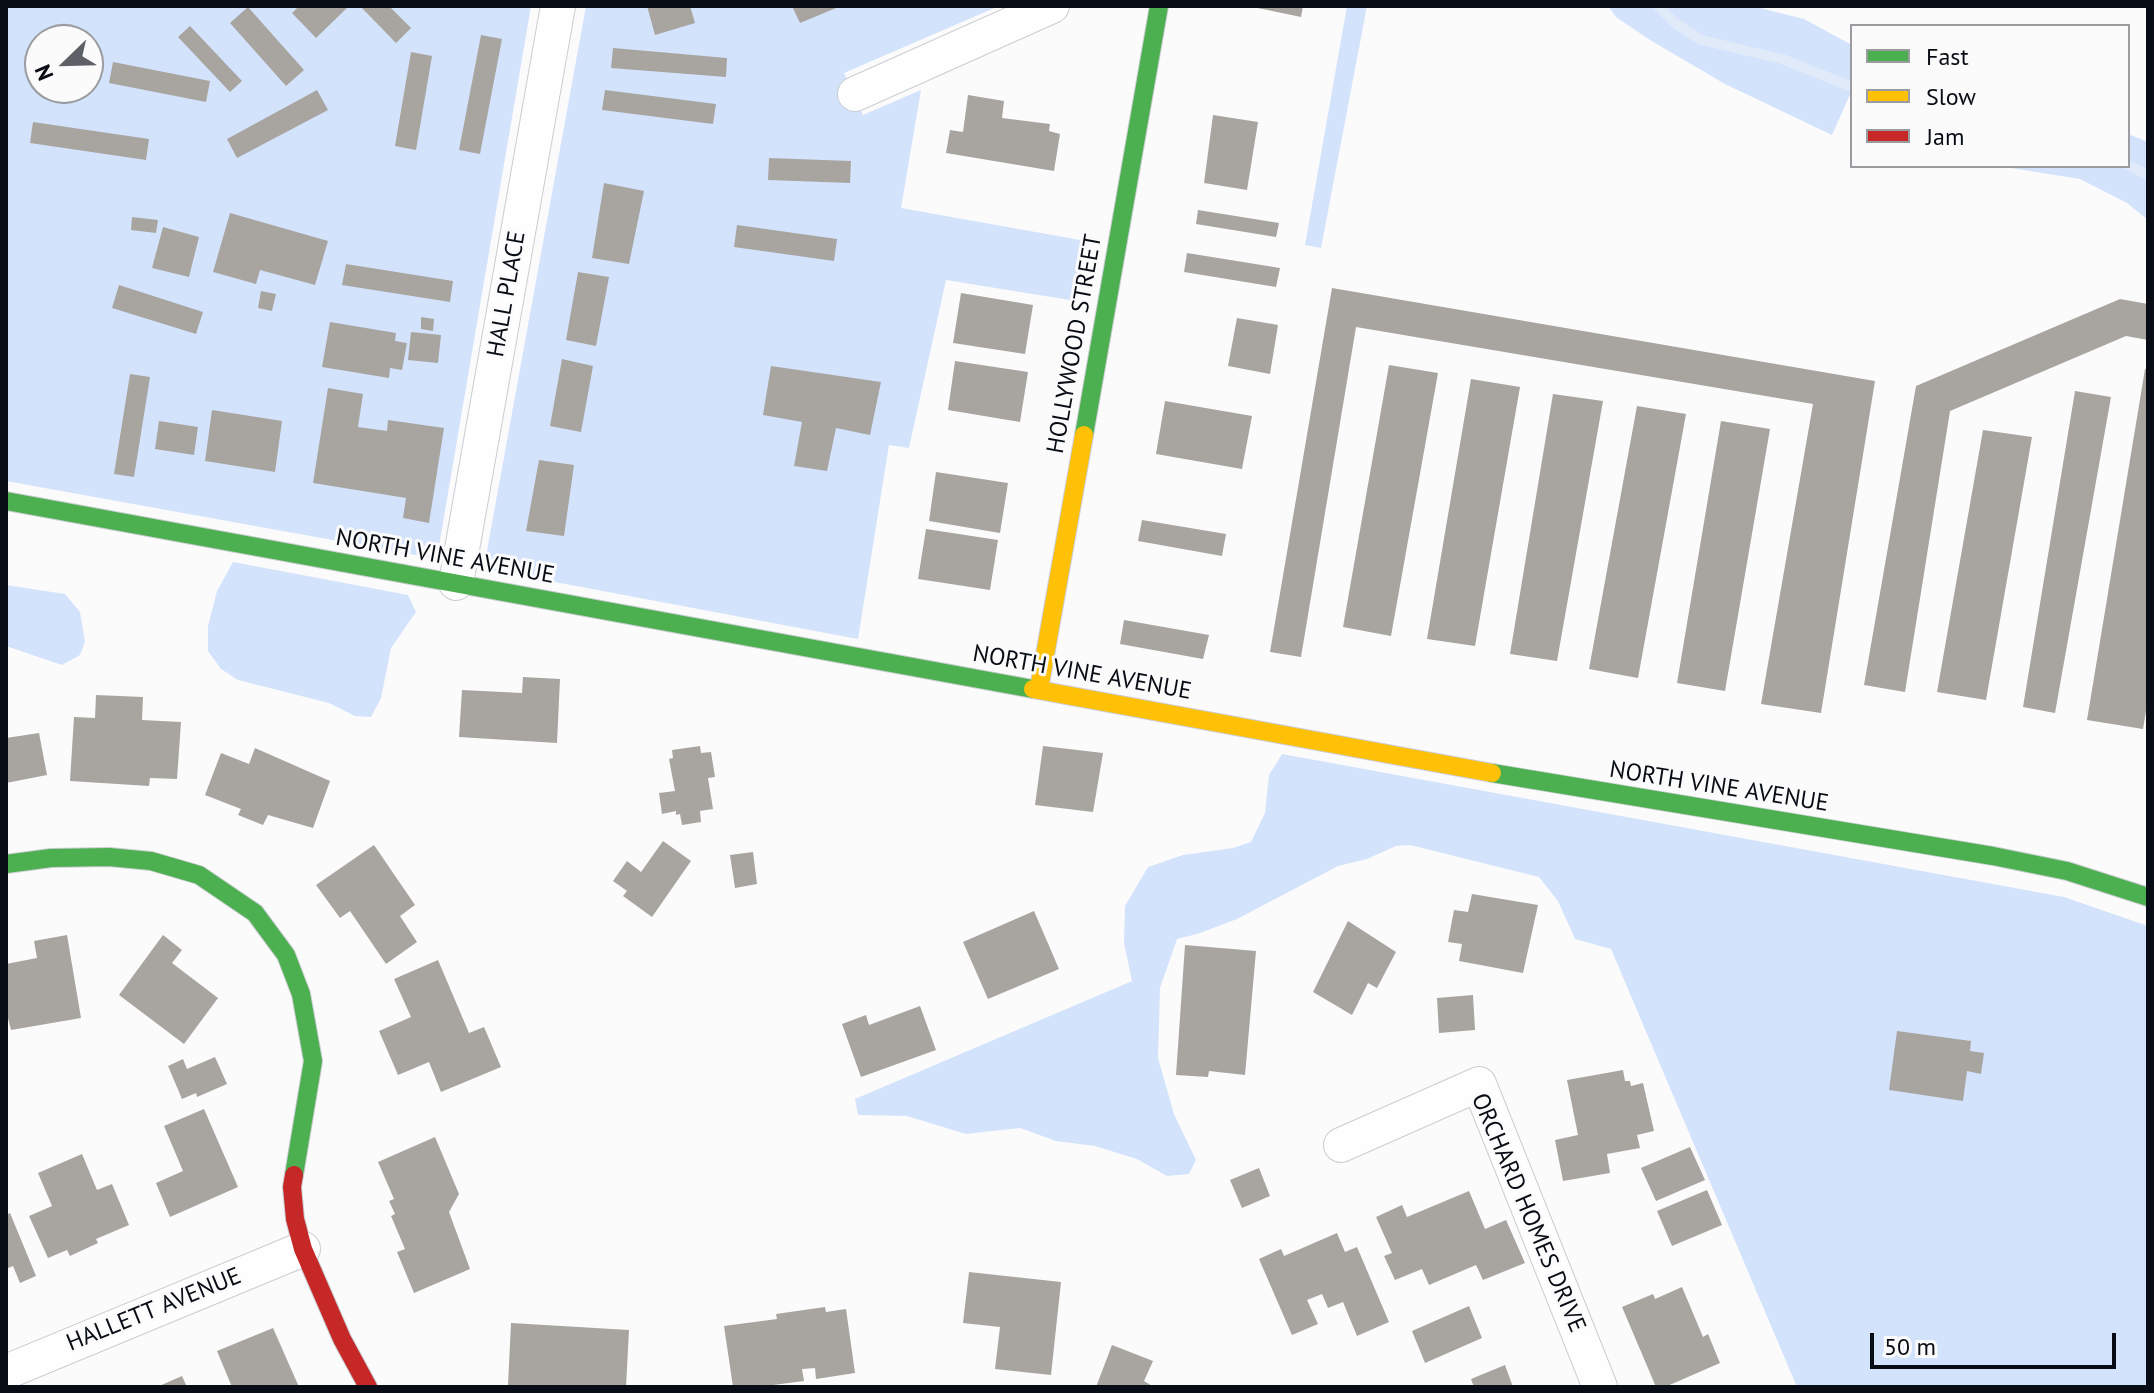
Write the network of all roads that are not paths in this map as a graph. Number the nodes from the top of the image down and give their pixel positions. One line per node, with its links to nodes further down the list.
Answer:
1 (558, 6): 6 (street, HALL PLACE)
2 (1052, 6): 4 (street)
3 (1159, 6): 7 (street, HOLLYWOOD STREET)
4 (855, 94)
5 (6, 501): 6 (street, NORTH VINE AVENUE)
6 (456, 583): 7 (street, NORTH VINE AVENUE)
7 (1039, 689): 9 (street, NORTH VINE AVENUE)
8 (6, 864): 11 (street)
9 (2148, 897)
10 (1341, 1145): 14 (street, ORCHARD HOMES DRIVE)
11 (303, 1249): 12 (street, HALLETT AVENUE); 13 (street)
12 (6, 1372)
13 (368, 1387)
14 (1600, 1387)

